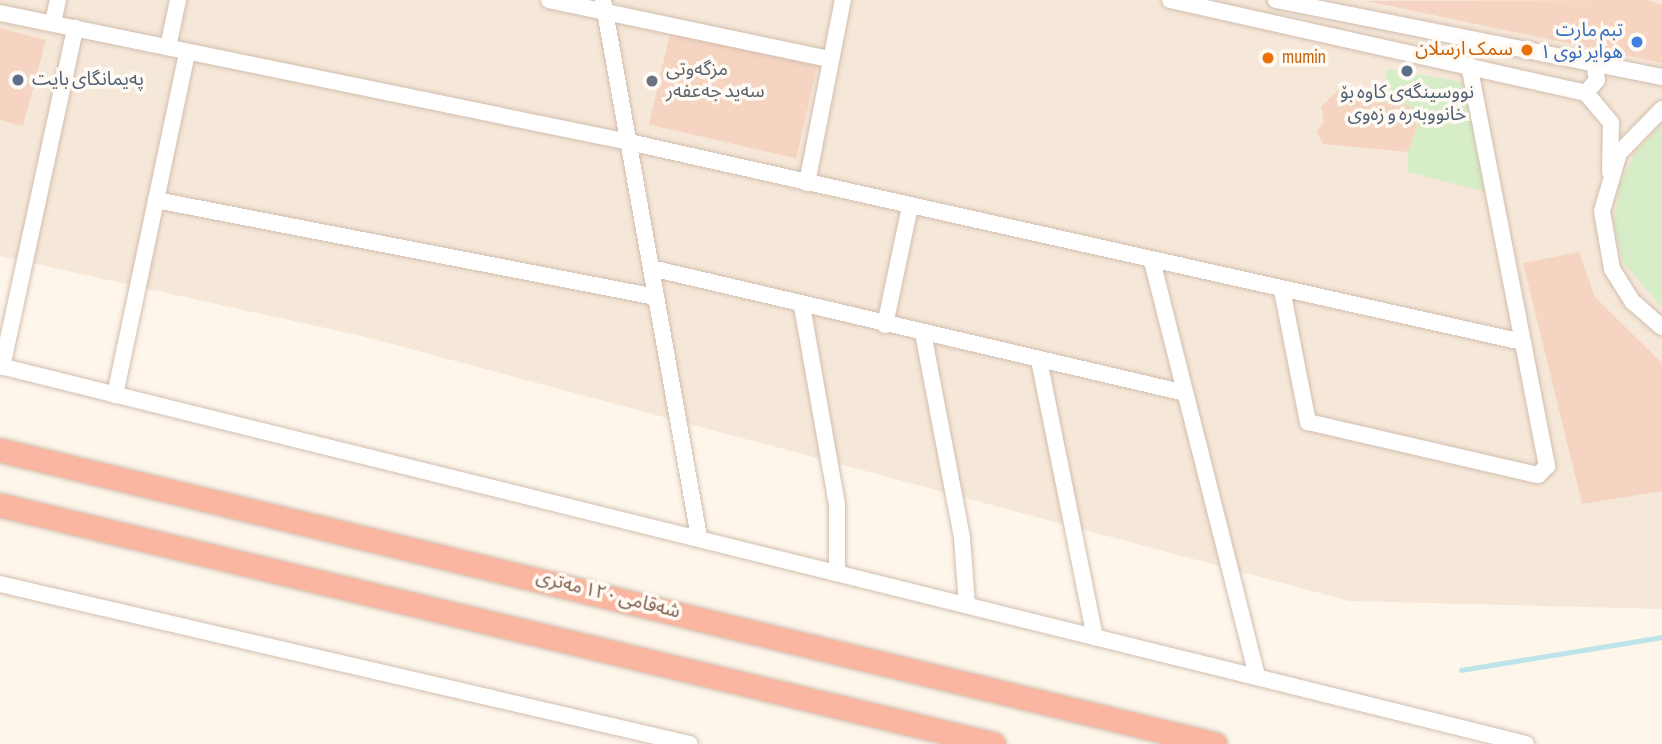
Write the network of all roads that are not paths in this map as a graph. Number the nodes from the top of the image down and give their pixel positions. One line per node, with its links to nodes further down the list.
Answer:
1 (58, 0): 11 (street)
2 (178, 0): 13 (street)
3 (549, 0): 8 (street)
4 (843, 0): 15 (street)
5 (1170, 0): 17 (street)
6 (1276, 0): 10 (street)
7 (1326, 0): 10 (street)
8 (604, 6): 15 (street); 21 (street)
9 (0, 13): 11 (street)
10 (1343, 15): 16 (street)
11 (53, 23): 12 (street)
12 (75, 28): 13 (street); 36 (street)
13 (168, 47): 14 (street)
14 (187, 52): 21 (street); 24 (street)
15 (830, 58): 23 (street)
16 (1594, 63): 18 (street); 19 (street)
17 (1469, 66): 19 (street); 34 (street)
18 (1662, 77)
19 (1586, 93): 22 (street)
20 (1662, 109): 22 (street)
21 (629, 142): 23 (street); 27 (street)
22 (1610, 173): 32 (street)
23 (807, 183): 25 (street)
24 (156, 200): 29 (street); 38 (street)
25 (910, 206): 26 (street); 31 (street)
26 (1152, 261): 28 (street); 37 (street)
27 (651, 268): 29 (street); 30 (street)
28 (1282, 290): 34 (street); 34 (street)
29 (656, 297): 41 (street)
30 (802, 306): 31 (street); 42 (street)
31 (885, 325): 33 (street)
32 (1662, 327)
33 (923, 333): 35 (street); 44 (street)
34 (1518, 341)
35 (1040, 360): 37 (street); 45 (street)
36 (1, 367): 38 (street)
37 (1185, 393): 46 (street)
38 (115, 395): 41 (street)
39 (0, 450): 50 (highway, شەقامی ١٢٠ مەتری)
40 (0, 505): 49 (highway)
41 (699, 537): 42 (street)
42 (837, 573): 44 (street)
43 (0, 584): 47 (street)
44 (967, 606): 45 (street)
45 (1095, 637): 46 (street)
46 (1257, 677): 51 (street)
47 (669, 741): 48 (street)
48 (690, 744)
49 (994, 744)
50 (1215, 744)
51 (1526, 744)

